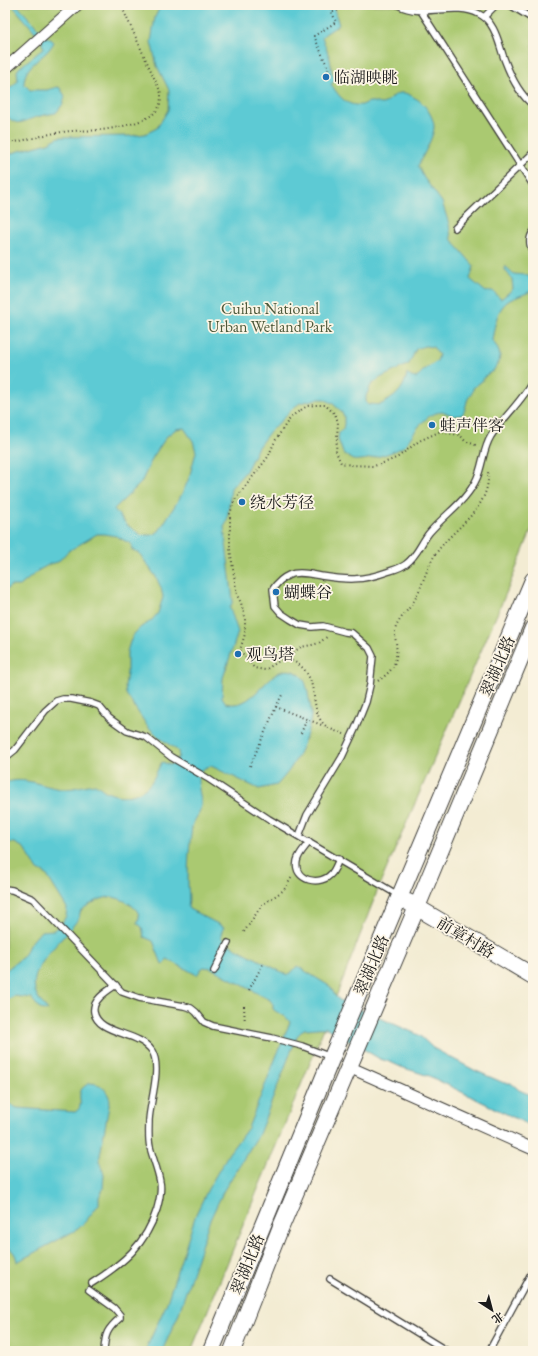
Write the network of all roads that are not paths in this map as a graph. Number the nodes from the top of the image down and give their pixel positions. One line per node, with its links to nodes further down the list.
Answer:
1 (77, 5): 8 (street)
2 (398, 5): 5 (lane)
3 (496, 5): 6 (lane)
4 (510, 5): 7 (lane)
5 (420, 11): 6 (lane); 11 (lane)
6 (484, 17): 9 (lane)
7 (533, 19)
8 (5, 70)
9 (533, 105)
10 (533, 153): 11 (lane)
11 (522, 166): 12 (lane); 13 (lane)
12 (533, 185)
13 (455, 228)
14 (533, 232): 15 (lane)
15 (533, 252)
16 (533, 380): 20 (lane)
17 (533, 580): 24 (street, 翠湖北路)
18 (533, 628): 25 (street, 翠湖北路)
19 (5, 758): 20 (lane)
20 (299, 836): 21 (lane)
21 (309, 842): 22 (lane); 22 (lane)
22 (339, 859): 24 (lane)
23 (5, 889): 29 (lane)
24 (400, 897): 25 (street, 前章村路); 30 (street, 翠湖北路)
25 (417, 907): 28 (street, 前章村路); 31 (street, 翠湖北路)
26 (228, 943): 27 (lane)
27 (214, 971)
28 (533, 976)
29 (116, 985): 30 (lane); 35 (lane)
30 (332, 1057): 38 (street, 翠湖北路)
31 (349, 1066): 32 (street); 39 (street, 翠湖北路)
32 (533, 1149)
33 (533, 1270): 41 (lane)
34 (330, 1279): 40 (lane)
35 (92, 1283)
36 (89, 1290): 37 (lane)
37 (104, 1351)
38 (211, 1351)
39 (232, 1351)
40 (447, 1351)
41 (489, 1351)

